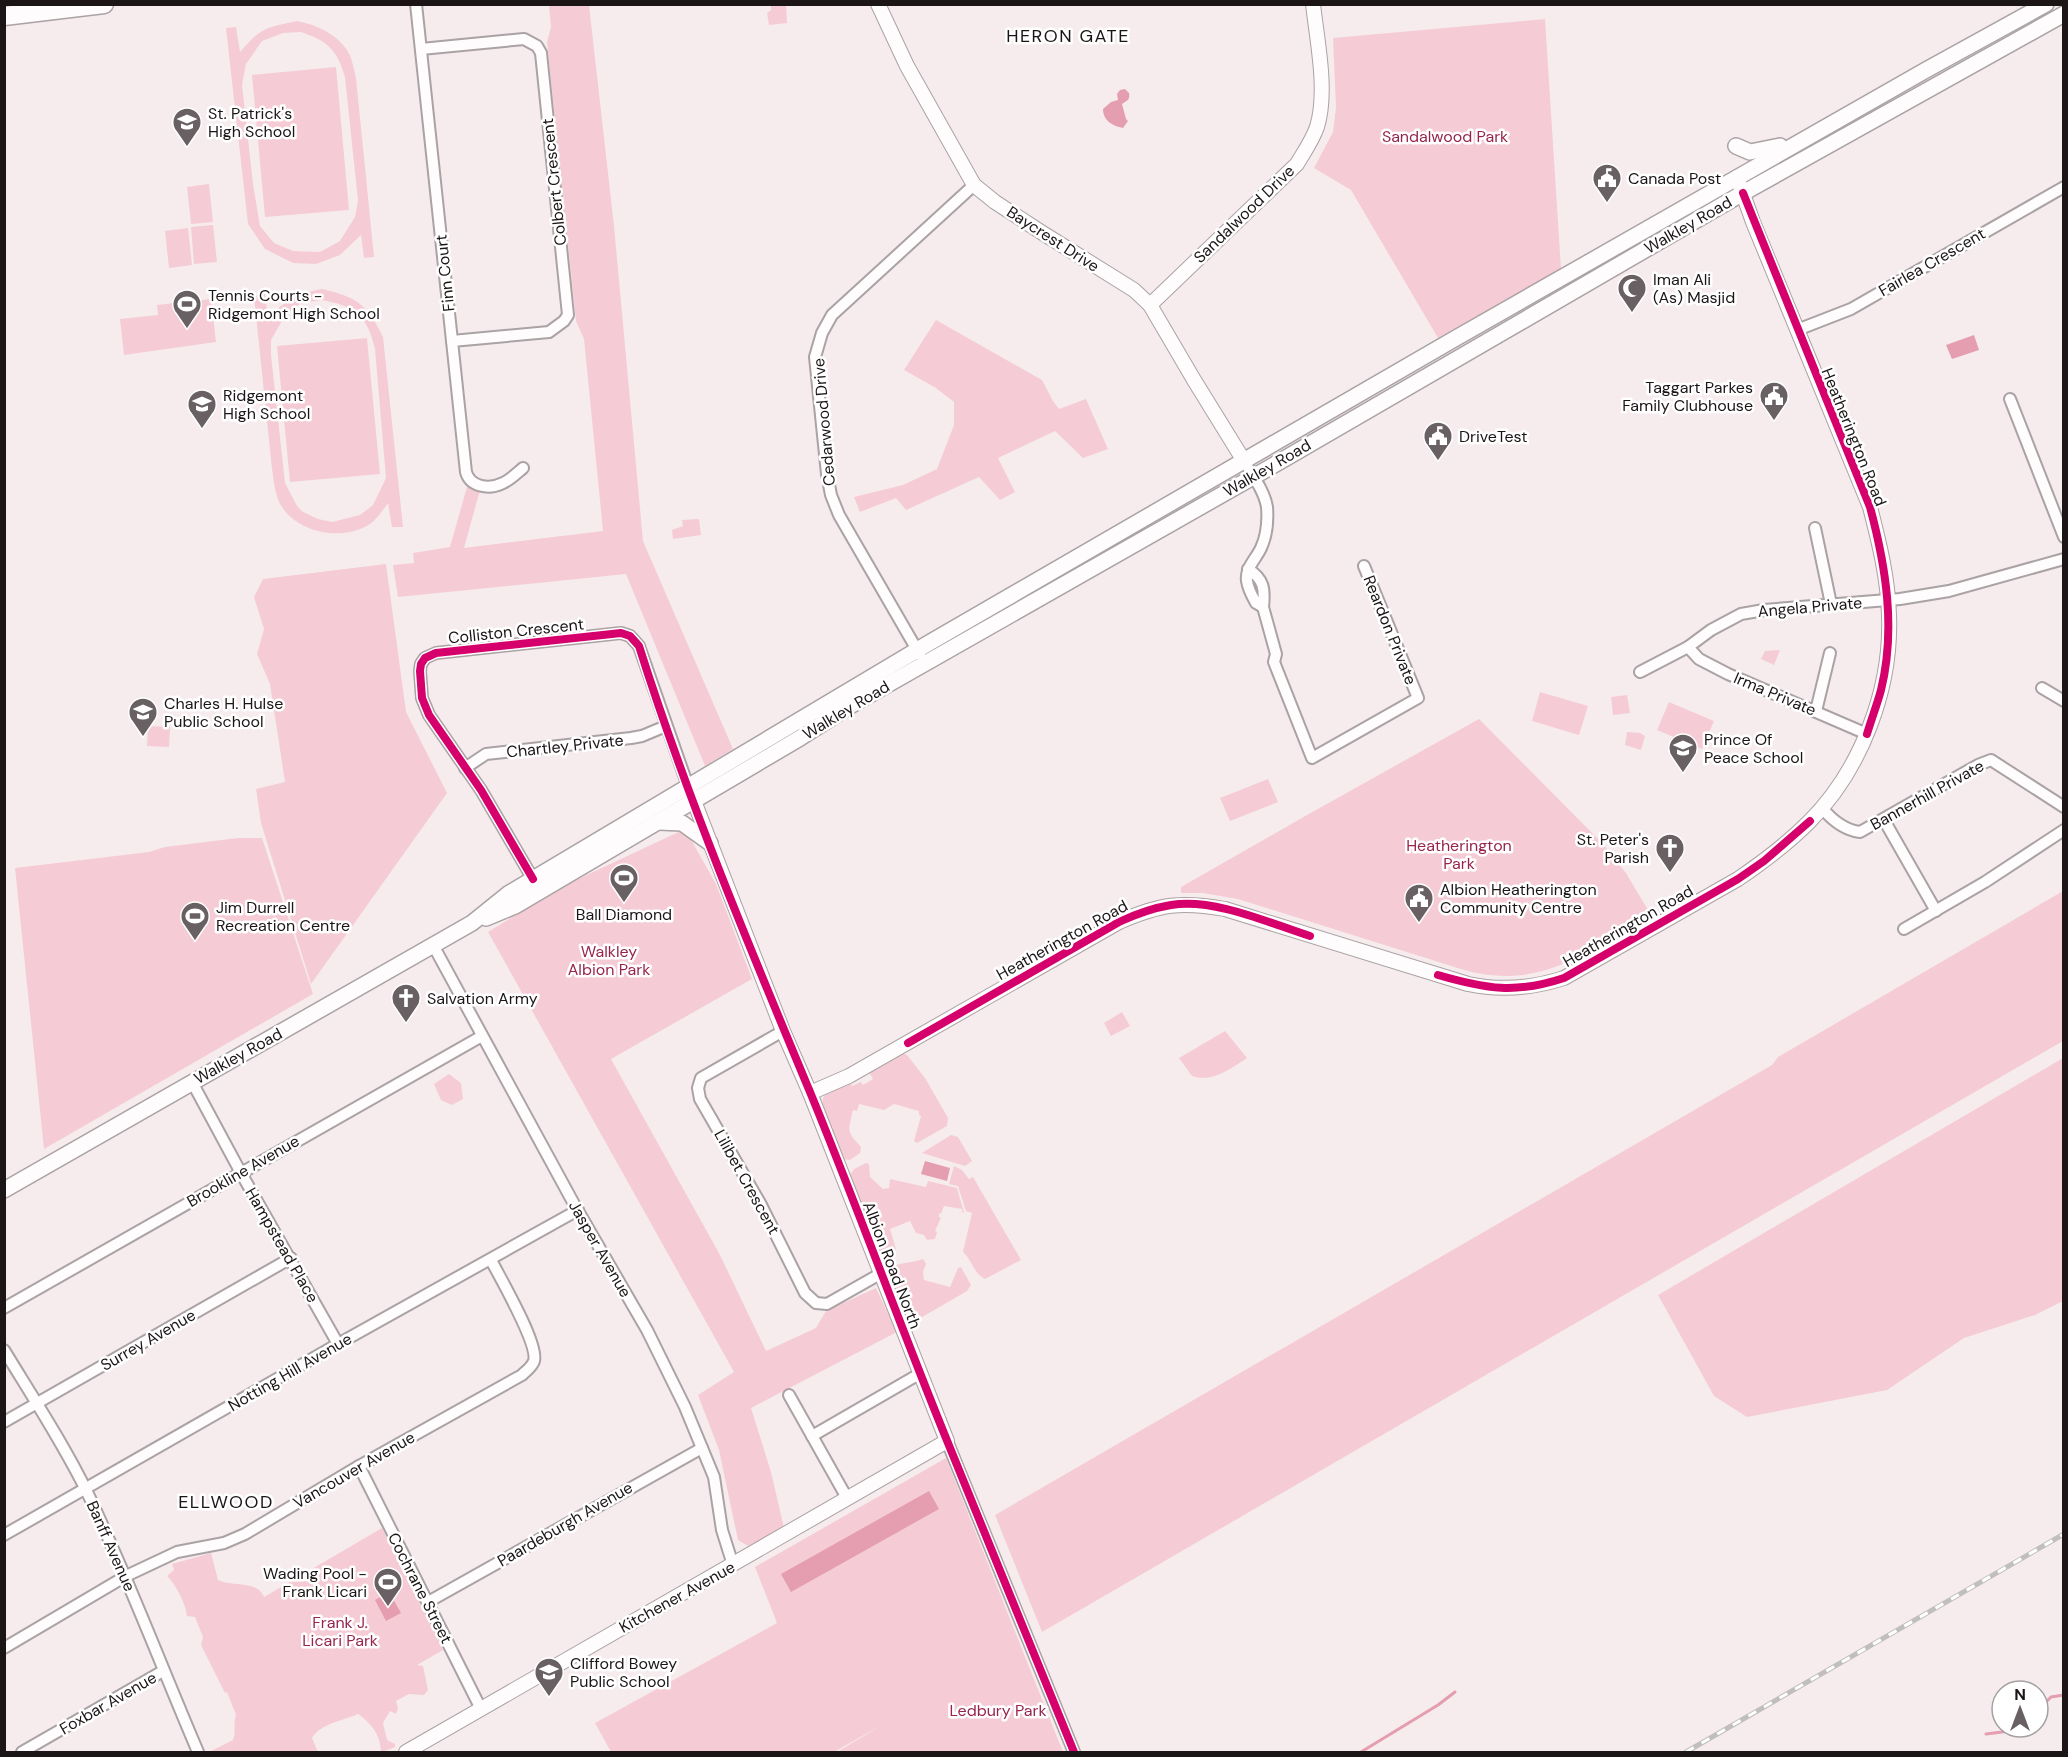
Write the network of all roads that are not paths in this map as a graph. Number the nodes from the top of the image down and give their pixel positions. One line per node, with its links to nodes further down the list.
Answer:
1 (104, 4): 7 (main road)
2 (416, 4): 8 (street, Finn Court)
3 (878, 4): 12 (street, Baycrest Drive)
4 (1313, 4): 15 (street, Sandalwood Drive)
5 (2046, 4): 9 (main road, Walkley Road)
6 (2064, 14): 14 (main road, Walkley Road)
7 (4, 16)
8 (421, 49): 17 (street, Finn Court); 17 (street, Colbert Crescent)
9 (1806, 138): 10 (main road); 11 (main road, Walkley Road)
10 (1736, 146)
11 (1737, 177): 14 (street, Heatherington Road); 19 (main road, Walkley Road)
12 (974, 185): 15 (street, Baycrest Drive); 29 (street, Cedarwood Drive)
13 (2064, 187): 16 (street, Fairlea Crescent)
14 (1743, 194): 16 (street, Heatherington Road); 21 (main road, Walkley Road)
15 (1150, 305): 19 (street, Baycrest Drive)
16 (1797, 330): 26 (street, Heatherington Road)
17 (452, 341): 20 (street, Finn Court)
18 (2010, 399): 23 (street)
19 (1244, 461): 21 (street, Reardon Private); 29 (main road, Walkley Road)
20 (523, 468)
21 (1253, 476): 25 (street, Reardon Private); 31 (main road, Walkley Road)
22 (1815, 528): 27 (street)
23 (2064, 537)
24 (2064, 559): 26 (street)
25 (1364, 566)
26 (1888, 600): 27 (street, Angela Private); 37 (street, Heatherington Road)
27 (1831, 604): 28 (street, Angela Private)
28 (1688, 647): 32 (street, Angela Private); 35 (street, Irma Private)
29 (917, 650): 31 (street, Cedarwood Drive); 39 (main road, Walkley Road)
30 (1830, 653): 35 (street)
31 (925, 664): 39 (main road, Walkley Road)
32 (1640, 672)
33 (2042, 688): 34 (street)
34 (2064, 701)
35 (1816, 711): 37 (street, Irma Private)
36 (666, 726): 38 (street, Chartley Private); 38 (street, Colliston Crescent); 39 (street, Colliston Crescent)
37 (1867, 734): 41 (street, Heatherington Road)
38 (465, 768): 46 (street, Colliston Crescent)
39 (691, 794): 43 (main road, Walkley Road); 45 (street, Albion Road North); 46 (main road, Walkley Road)
40 (2064, 807): 42 (street, Bannerhill Private)
41 (1822, 808): 42 (street, Bannerhill Private); 54 (street, Heatherington Road)
42 (1884, 820): 47 (street)
43 (658, 822): 45 (main road); 48 (main road, Walkley Road)
44 (2064, 830): 47 (street)
45 (710, 843): 51 (street, Albion Road North)
46 (533, 879): 48 (main road, Walkley Road)
47 (1936, 911): 49 (street)
48 (472, 923): 50 (main road, Walkley Road)
49 (1904, 929)
50 (433, 945): 52 (street, Jasper Avenue); 53 (main road, Walkley Road)
51 (783, 1031): 54 (street, Albion Road North); 60 (street, Lilibet Crescent)
52 (482, 1036): 55 (street, Brookline Avenue); 57 (street, Jasper Avenue)
53 (192, 1082): 55 (street, Hampstead Place); 56 (main road, Walkley Road)
54 (810, 1093): 60 (street, Albion Road North)
55 (241, 1173): 58 (street, Hampstead Place); 61 (street, Brookline Avenue)
56 (4, 1190)
57 (578, 1210): 59 (street, Notting Hill Avenue); 70 (street, Jasper Avenue)
58 (291, 1258): 62 (street, Hampstead Place); 66 (street, Surrey Avenue)
59 (491, 1260): 62 (street, Notting Hill Avenue); 71 (street, Vancouver Avenue)
60 (880, 1274): 64 (street, Albion Road North)
61 (4, 1308)
62 (338, 1344): 72 (street, Notting Hill Avenue)
63 (4, 1350): 66 (street, Banff Avenue)
64 (921, 1373): 68 (street); 69 (street, Albion Road North)
65 (789, 1395): 68 (street)
66 (37, 1405): 67 (street, Surrey Avenue); 72 (street, Banff Avenue)
67 (4, 1422)
68 (813, 1437): 73 (street)
69 (947, 1441): 73 (street, Kitchener Avenue); 84 (street, Albion Road North)
70 (702, 1448): 75 (street, Jasper Avenue); 77 (street, Paardeburgh Avenue)
71 (359, 1466): 76 (street, Vancouver Avenue); 77 (street, Cochrane Street)
72 (85, 1489): 74 (street, Notting Hill Avenue); 76 (street, Banff Avenue)
73 (847, 1498): 75 (street, Kitchener Avenue)
74 (4, 1535)
75 (733, 1565): 80 (street, Kitchener Avenue)
76 (126, 1576): 78 (street, Vancouver Avenue); 79 (street, Banff Avenue)
77 (428, 1602): 80 (street, Cochrane Street)
78 (4, 1648)
79 (163, 1671): 81 (street, Foxbar Avenue); 82 (street, Banff Avenue)
80 (481, 1709): 83 (street, Kitchener Avenue)
81 (22, 1752)
82 (198, 1752)
83 (406, 1752)
84 (1074, 1752)

